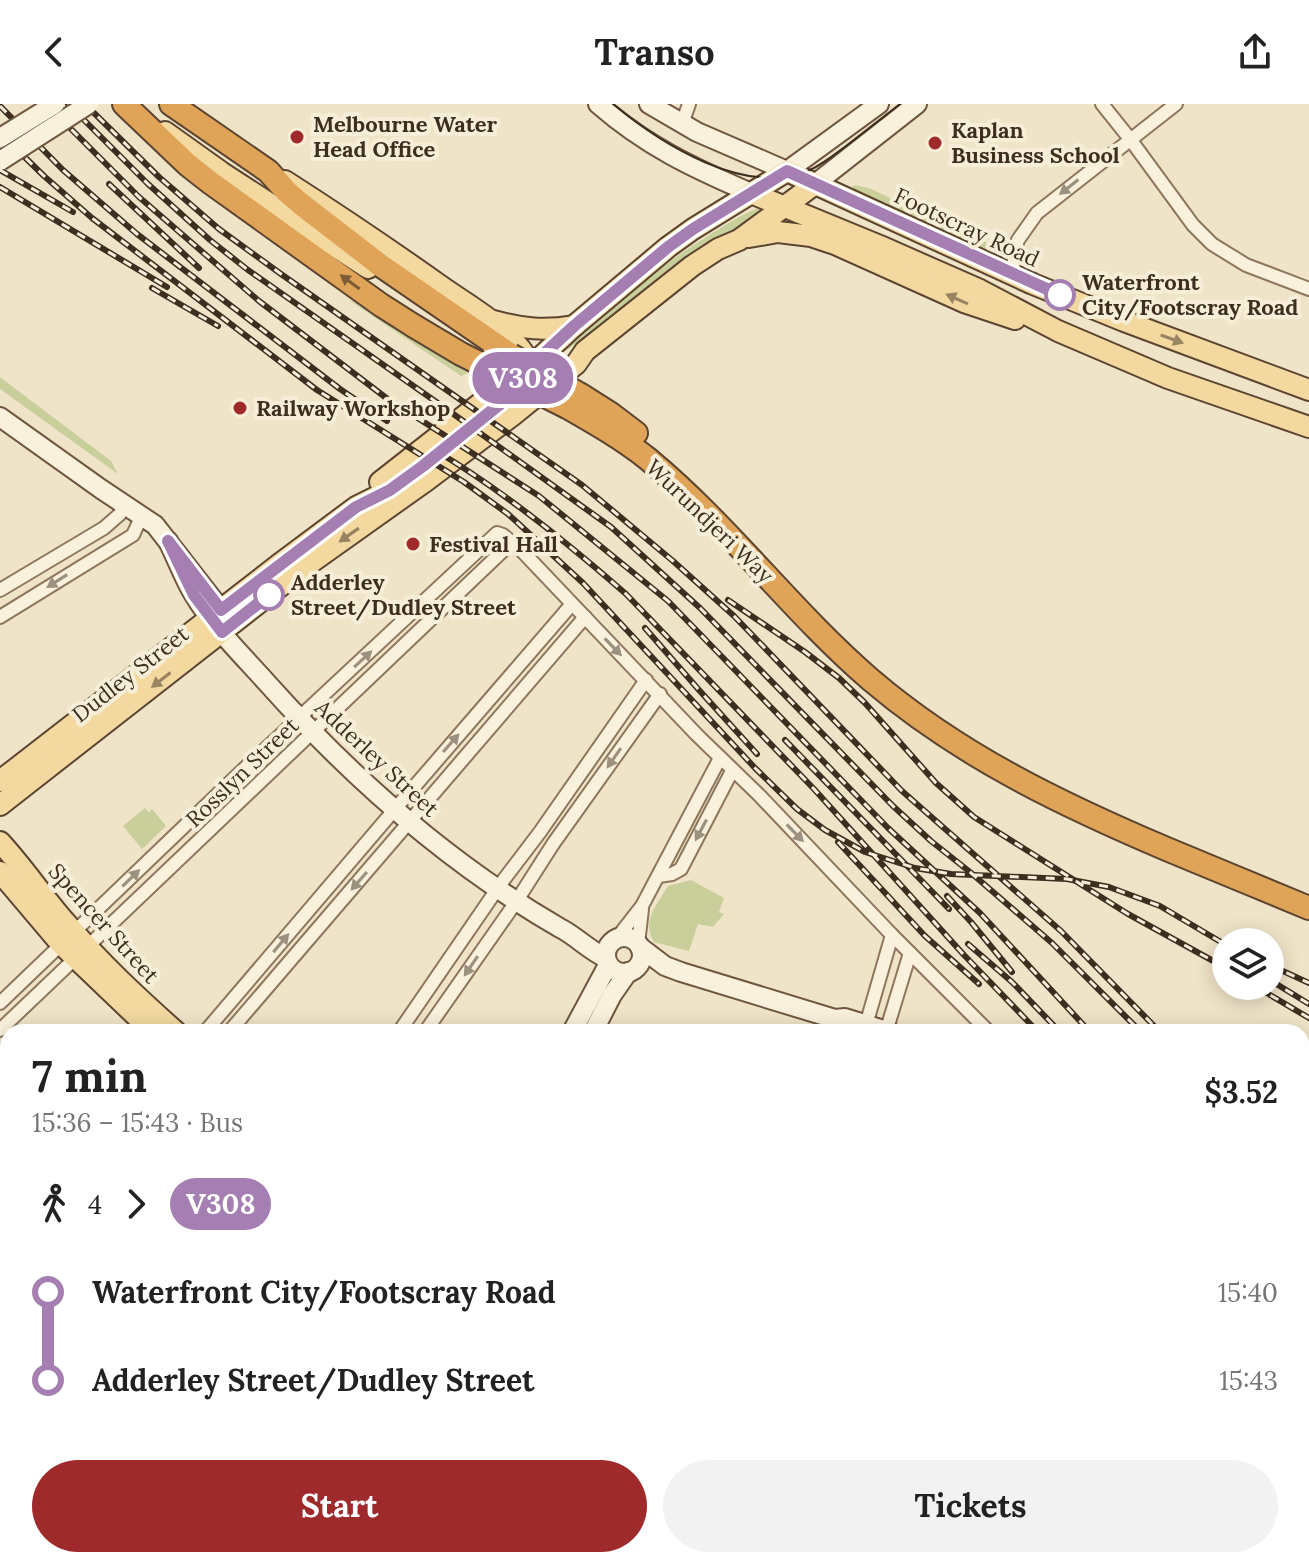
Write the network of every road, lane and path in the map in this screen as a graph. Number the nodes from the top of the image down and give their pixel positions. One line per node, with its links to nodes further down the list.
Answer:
1 (55, 104): 13 (street, bridge)
2 (89, 104): 16 (street, bridge)
3 (127, 104): 19 (main road, Wurundjeri Way); 61 (highway, Wurundjeri Way, one-way to 3, bridge)
4 (171, 104): 15 (highway, Wurundjeri Way)
5 (598, 104): 21 (street)
6 (649, 104): 12 (street)
7 (689, 104): 12 (street)
8 (879, 104): 18 (street)
9 (917, 104): 20 (street)
10 (1102, 104): 14 (street)
11 (1176, 104): 14 (street)
12 (682, 124): 18 (street)
13 (0, 138)
14 (1130, 139): 24 (street, one-way to 24); 25 (street)
15 (236, 149): 17 (highway, Wurundjeri Way); 19 (main road)
16 (0, 161)
17 (268, 171): 26 (main road, Wurundjeri Way); 58 (highway, Wurundjeri Way, bridge)
18 (787, 171): 20 (main road, Footscray Road); 21 (main road, Dudley Street)
19 (221, 172): 29 (main road, Wurundjeri Way)
20 (815, 184): 22 (main road, Dudley Street); 24 (main road, Footscray Road)
21 (751, 193): 22 (main road); 27 (main road, Dudley Street)
22 (785, 206): 23 (main road, Dudley Street); 28 (main road)
23 (739, 240): 28 (main road, one-way to 23); 30 (main road, Dudley Street)
24 (1013, 275): 32 (main road, Footscray Road, one-way to 32)
25 (1309, 289)
26 (490, 320): 27 (main road); 31 (main road)
27 (574, 326): 31 (main road, Dudley Street)
28 (1058, 331): 35 (main road)
29 (488, 349): 31 (main road, Wurundjeri Way); 37 (main road)
30 (585, 351): 31 (main road); 33 (main road, Dudley Street)
31 (531, 366): 33 (main road); 37 (main road, Dudley Street)
32 (1309, 390)
33 (528, 403): 44 (main road, Dudley Street, one-way to 44)
34 (0, 417): 36 (street, Adderley Street)
35 (1309, 427)
36 (124, 504): 38 (street, Adderley Street); 40 (street)
37 (356, 507): 44 (main road, Dudley Street)
38 (142, 515): 42 (street, one-way to 42); 44 (street, Adderley Street)
39 (512, 542): 41 (street); 47 (street, Rosslyn Street); 47 (street, Rosslyn Street, one-way to 39)
40 (0, 590)
41 (572, 604): 43 (street); 52 (street, one-way to 41)
42 (0, 617)
43 (585, 617): 45 (street, one-way to 45); 53 (street)
44 (222, 621): 47 (street, Adderley Street); 50 (main road, Dudley Street); 51 (main road, Dudley Street, one-way to 51)
45 (646, 680): 46 (street); 57 (street)
46 (660, 694): 48 (street); 59 (street, one-way to 59)
47 (309, 722): 52 (street, Adderley Street); 63 (street, Rosslyn Street, one-way to 47); 63 (street, Rosslyn Street)
48 (720, 758): 49 (street); 56 (street)
49 (732, 771): 56 (street, one-way to 56); 62 (street, one-way to 62)
50 (0, 781)
51 (0, 805)
52 (398, 806): 53 (street, Adderley Street); 74 (street, one-way to 52)
53 (413, 819): 57 (street, Adderley Street); 75 (street, one-way to 75)
54 (0, 842): 55 (main road, Spencer Street)
55 (8, 871): 63 (main road, Spencer Street)
56 (659, 876): 60 (street)
57 (499, 886): 59 (street, Adderley Street); 76 (street)
58 (1309, 892)
59 (518, 898): 65 (street, Adderley Street); 77 (street, one-way to 77)
60 (642, 906): 64 (street); 65 (street)
61 (1309, 908)
62 (892, 935): 66 (street); 81 (street)
63 (74, 945): 69 (street, Rosslyn Street); 70 (main road, Spencer Street); 71 (street, Rosslyn Street)
64 (639, 945): 65 (street); 67 (street); 68 (street)
65 (610, 951): 68 (street); 78 (street)
66 (910, 953): 82 (street); 83 (street)
67 (665, 966): 68 (street); 80 (street)
68 (633, 969): 79 (street)
69 (0, 1003)
70 (135, 1006): 72 (main road, Spencer Street); 73 (main road, Spencer Street)
71 (5, 1024)
72 (147, 1024)
73 (163, 1024)
74 (212, 1024)
75 (236, 1024)
76 (404, 1024)
77 (431, 1024)
78 (576, 1024)
79 (597, 1024)
80 (842, 1024)
81 (867, 1024)
82 (889, 1024)
83 (981, 1024)

